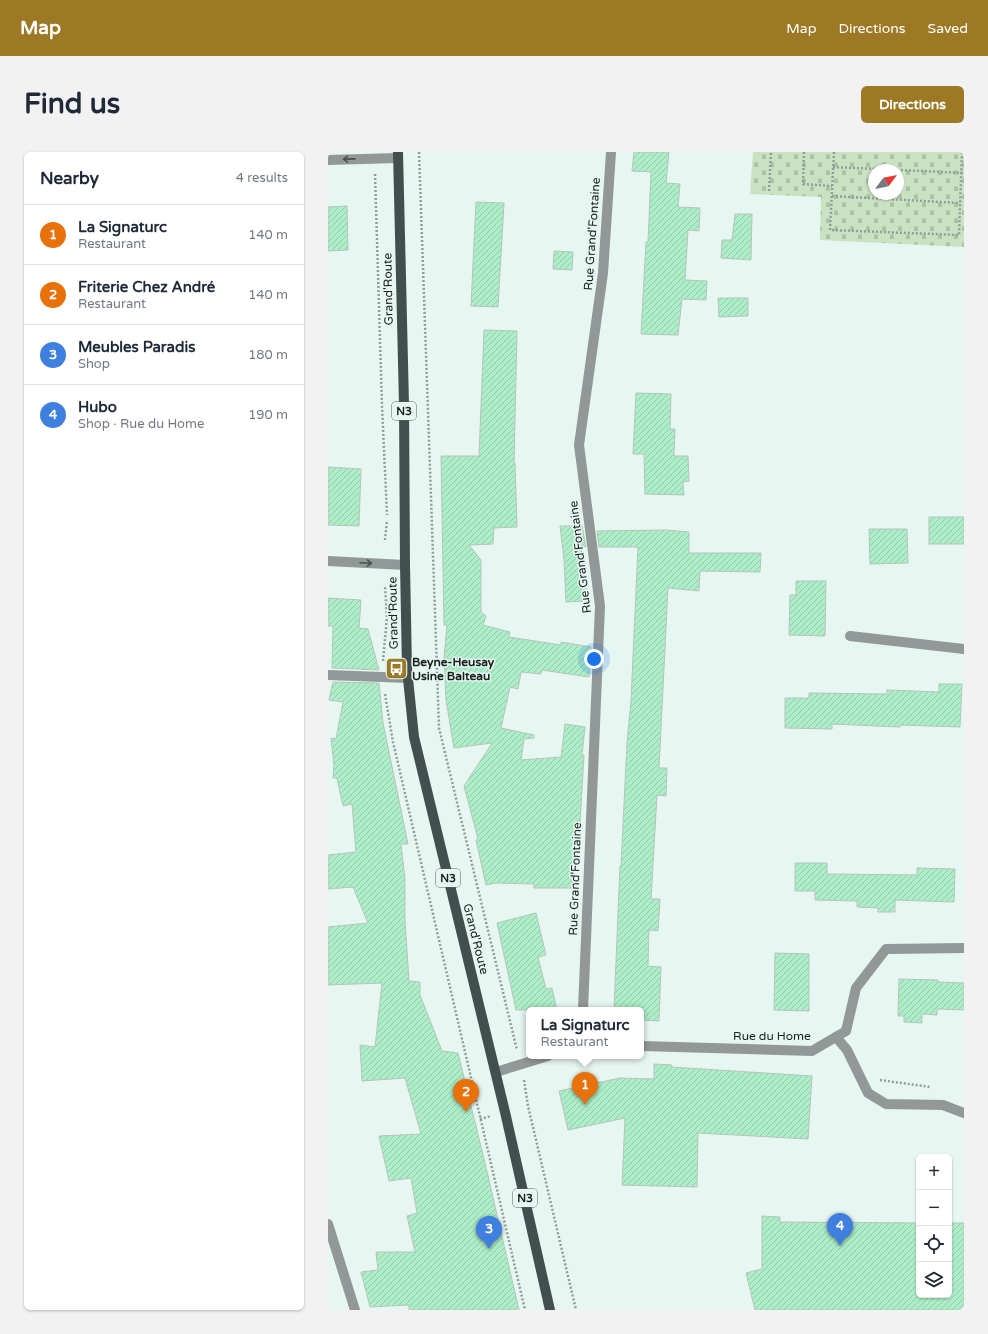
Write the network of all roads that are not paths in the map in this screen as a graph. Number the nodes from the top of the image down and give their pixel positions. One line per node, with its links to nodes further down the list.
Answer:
1 (611, 152): 11 (street, Rue Grand'Fontaine)
2 (398, 155): 3 (street, one-way to 3); 5 (main road, Grand'Route / N3)
3 (328, 160)
4 (328, 561): 5 (street, one-way to 5)
5 (405, 565): 9 (main road, Grand'Route / N3)
6 (850, 636): 7 (street)
7 (964, 648)
8 (328, 675): 9 (street)
9 (408, 678): 15 (main road, Grand'Route / N3)
10 (964, 948): 12 (street, Rue du Home)
11 (583, 1007)
12 (836, 1037): 13 (street, Rue du Home); 16 (street)
13 (644, 1046)
14 (539, 1059): 15 (street)
15 (496, 1072): 19 (main road, Grand'Route / N3)
16 (964, 1113)
17 (328, 1224): 18 (street)
18 (355, 1310)
19 (550, 1310)

